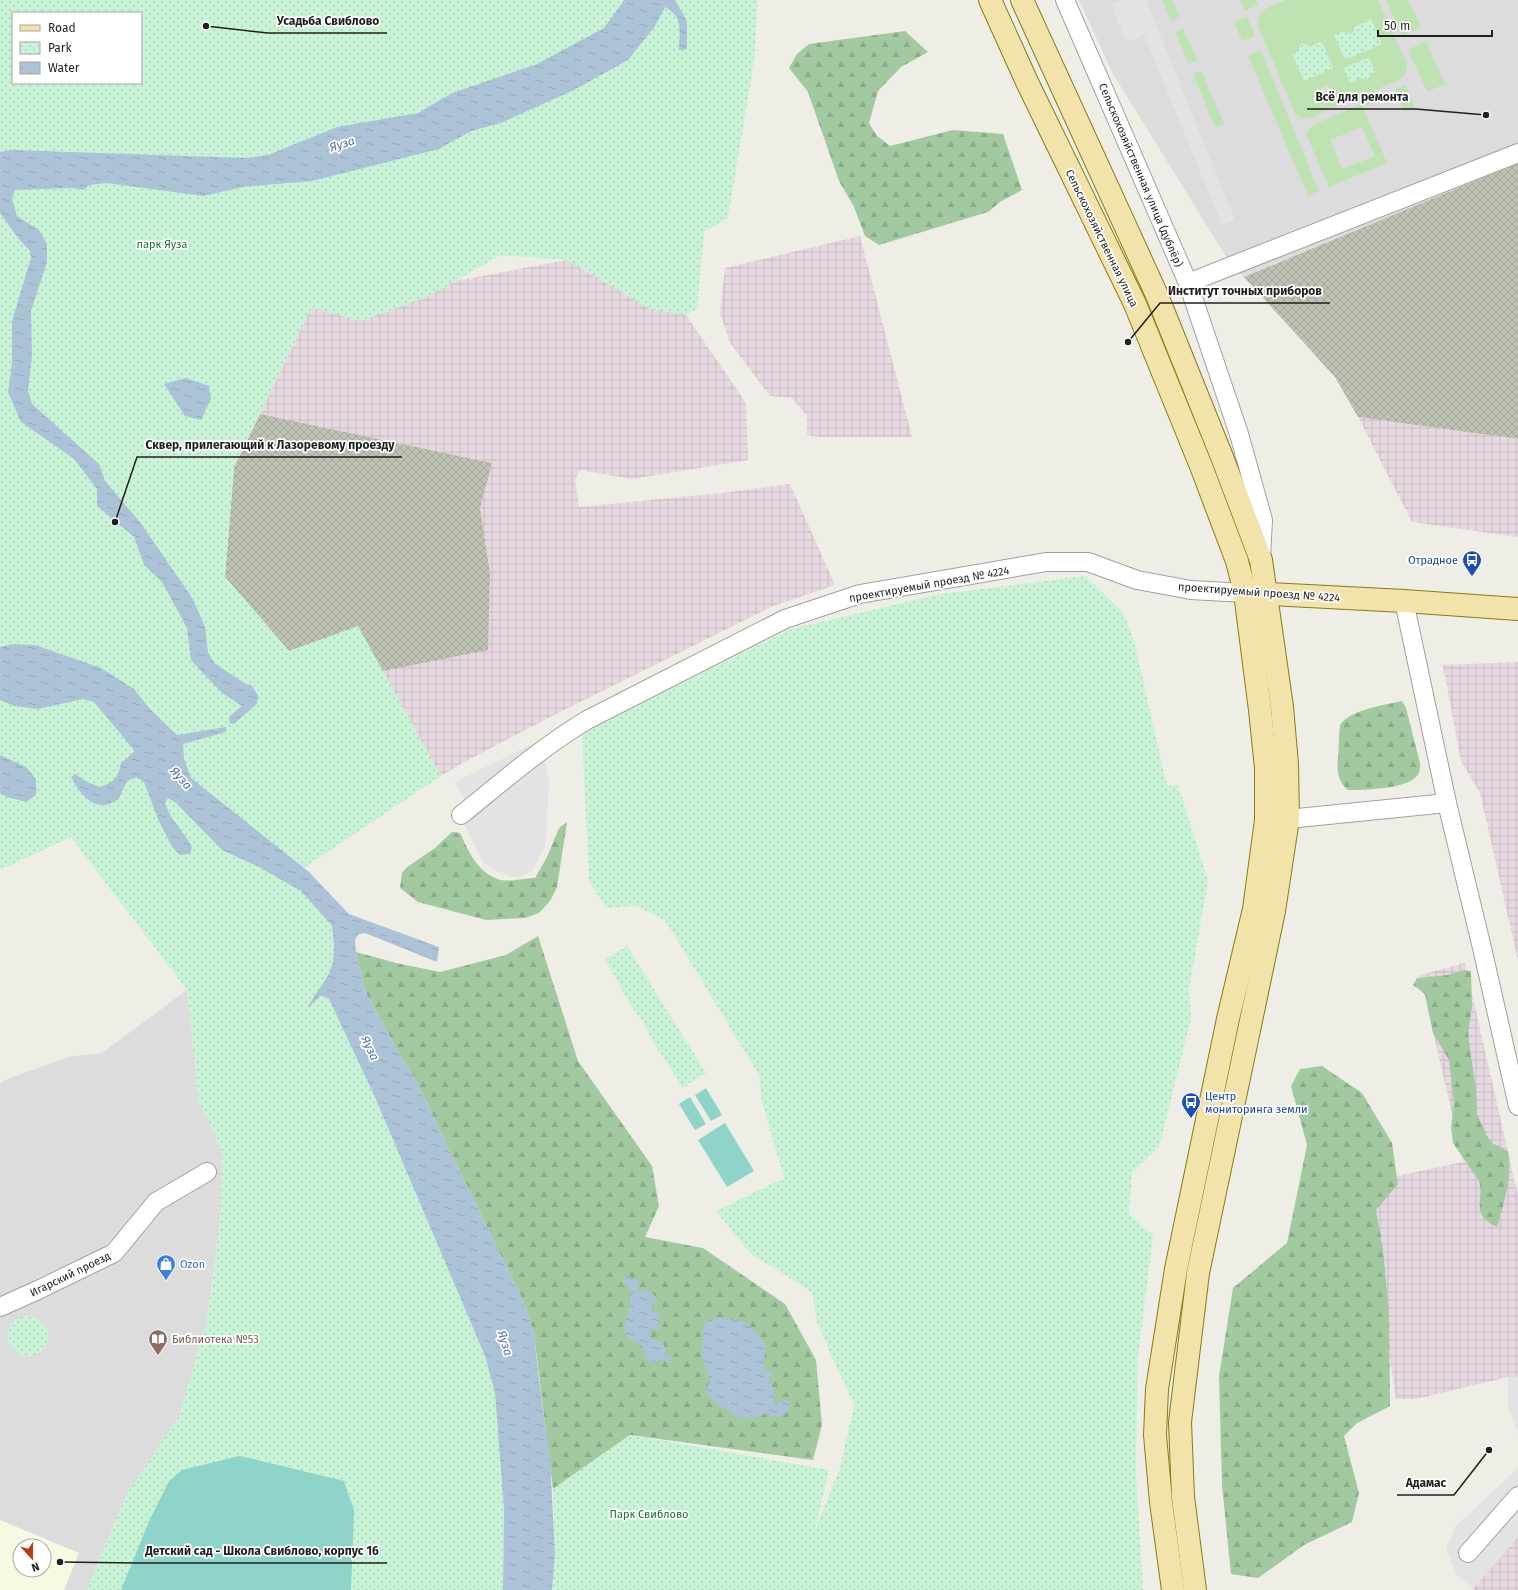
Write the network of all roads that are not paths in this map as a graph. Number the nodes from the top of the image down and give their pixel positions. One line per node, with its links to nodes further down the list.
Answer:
1 (990, 0): 7 (main road, Сельскохозяйственная улица)
2 (1022, 0): 6 (main road)
3 (1065, 0): 5 (street, Сельскохозяйственная улица (дублёр))
4 (1518, 153): 5 (street)
5 (1188, 283): 6 (street, Сельскохозяйственная улица (дублёр))
6 (1261, 560): 8 (main road)
7 (1245, 593): 8 (main road, проектируемый проезд № 4224); 12 (street, проектируемый проезд № 4224); 19 (main road, Сельскохозяйственная улица)
8 (1266, 594): 9 (main road, проектируемый проезд № 4224); 13 (main road)
9 (1404, 601): 10 (main road, проектируемый проезд № 4224); 11 (street)
10 (1518, 609)
11 (1447, 803): 13 (street); 14 (street)
12 (461, 815)
13 (1288, 819): 20 (main road)
14 (1518, 1106)
15 (207, 1172): 16 (street, Игарский проезд)
16 (0, 1307)
17 (1518, 1496): 18 (street)
18 (1468, 1553)
19 (1173, 1590)
20 (1195, 1590)

